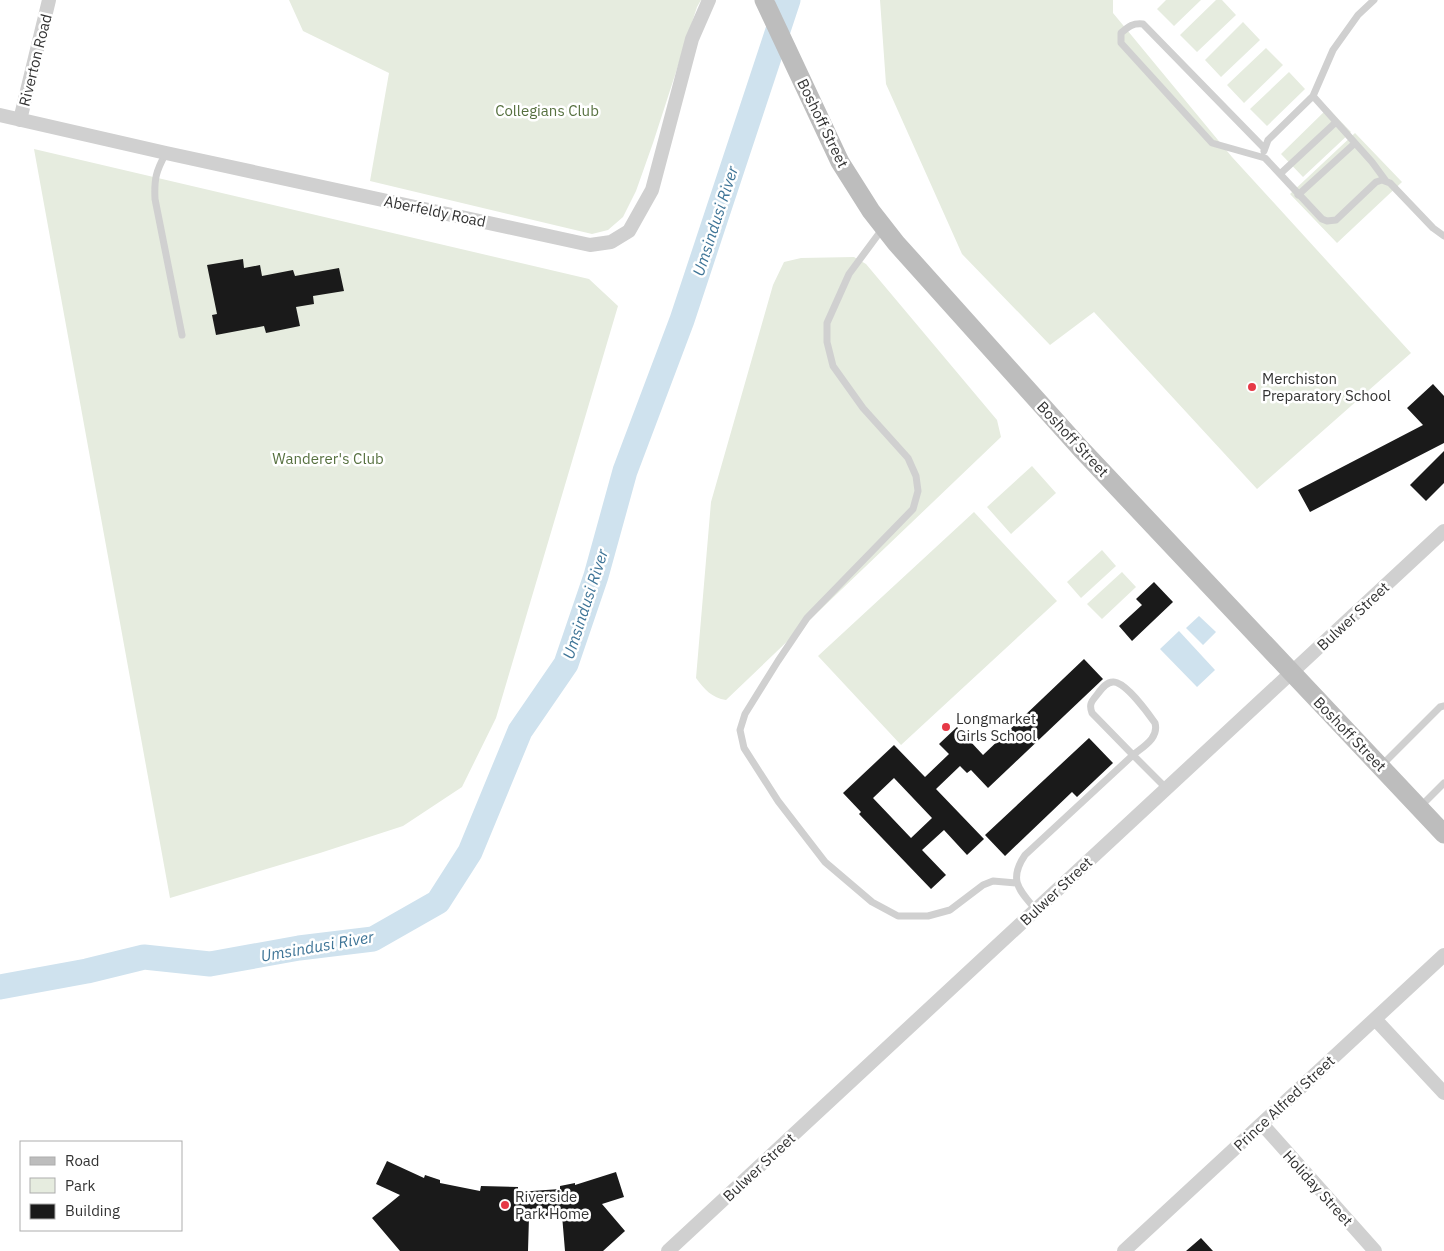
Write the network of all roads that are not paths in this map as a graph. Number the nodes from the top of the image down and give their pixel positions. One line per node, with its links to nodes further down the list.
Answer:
1 (49, 0): 7 (street, Riverton Road)
2 (708, 0): 11 (street, Aberfeldy Road)
3 (764, 0): 16 (main road, Boshoff Street)
4 (1374, 0): 5 (lane)
5 (1313, 96): 8 (lane); 10 (lane)
6 (0, 115): 7 (street, Aberfeldy Road)
7 (20, 120): 11 (street, Aberfeldy Road)
8 (1336, 122): 9 (lane); 13 (lane)
9 (1355, 143): 14 (lane); 15 (lane)
10 (1264, 148): 12 (lane); 12 (lane)
11 (166, 153): 18 (lane)
12 (1265, 158): 13 (lane)
13 (1280, 174): 15 (lane)
14 (1386, 181): 15 (lane); 17 (lane)
15 (1298, 195)
16 (884, 228): 20 (main road, Boshoff Street); 28 (lane)
17 (1444, 236)
18 (182, 334)
19 (1444, 531): 20 (street, Bulwer Street)
20 (1292, 673): 23 (main road, Boshoff Street); 25 (street, Bulwer Street)
21 (1444, 706): 23 (lane)
22 (1133, 755): 22 (lane); 25 (lane); 28 (lane)
23 (1381, 766): 26 (main road, Boshoff Street)
24 (1444, 782): 26 (lane)
25 (1167, 788): 29 (street, Bulwer Street)
26 (1420, 808): 27 (main road, Boshoff Street)
27 (1444, 834)
28 (1016, 883): 29 (lane)
29 (1036, 910): 34 (street, Bulwer Street)
30 (1444, 955): 31 (street, Prince Alfred Street)
31 (1375, 1019): 32 (street); 33 (street, Prince Alfred Street)
32 (1444, 1093)
33 (1262, 1124): 35 (street, Prince Alfred Street); 36 (street, Holiday Street)
34 (668, 1251)
35 (1124, 1251)
36 (1375, 1251)

